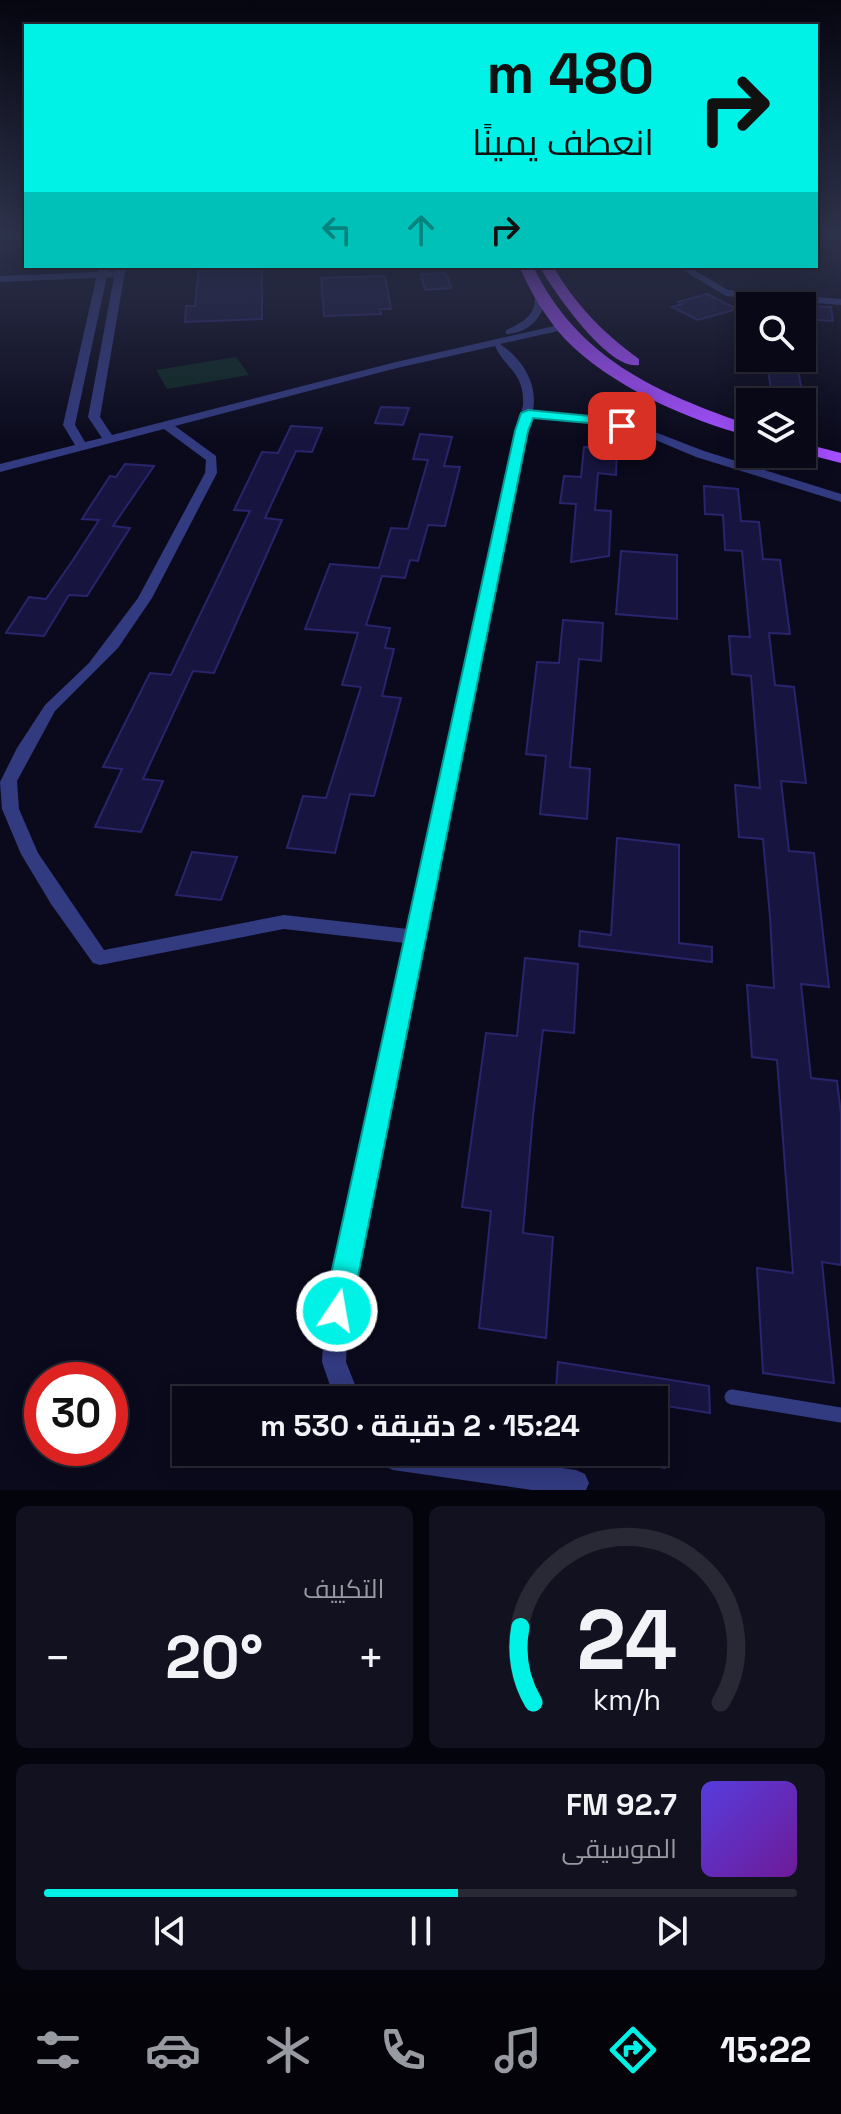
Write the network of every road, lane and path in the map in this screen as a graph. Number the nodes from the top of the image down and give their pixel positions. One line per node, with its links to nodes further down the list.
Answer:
1 (96, 302): 16 (street)
2 (114, 302): 13 (street)
3 (541, 302): 8 (street)
4 (545, 302): 6 (main road)
5 (566, 302): 10 (main road)
6 (563, 327): 7 (main road); 8 (street)
7 (576, 341): 8 (street); 12 (main road)
8 (491, 346): 9 (street); 11 (street)
9 (528, 413): 20 (street); 21 (street)
10 (736, 413)
11 (167, 425): 13 (street); 21 (street)
12 (736, 425)
13 (109, 439): 16 (street)
14 (816, 439): 15 (main road)
15 (841, 446)
16 (82, 447): 19 (street)
17 (816, 452): 18 (main road)
18 (841, 458)
19 (0, 468)
20 (841, 498)
21 (416, 937): 22 (street)
22 (343, 1386)
23 (732, 1397): 24 (lane)
24 (841, 1415)
25 (456, 1466): 26 (street)
26 (576, 1483)

